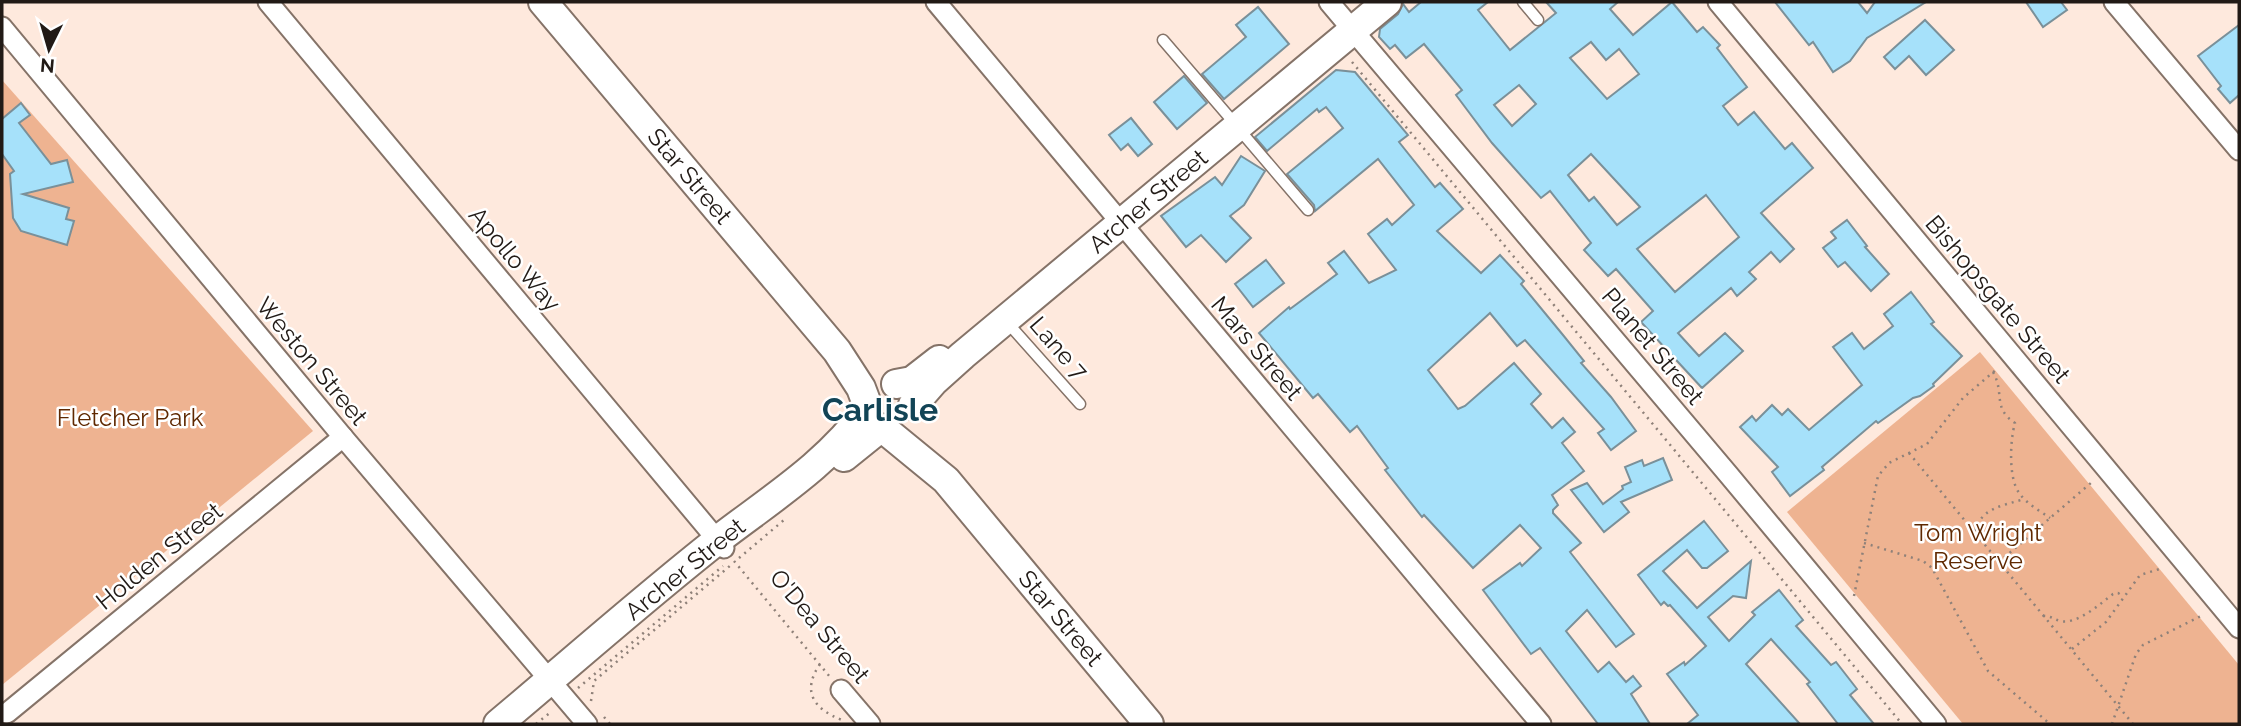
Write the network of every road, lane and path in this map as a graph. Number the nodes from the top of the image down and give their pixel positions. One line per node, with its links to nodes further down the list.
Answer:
1 (268, 2): 34 (street, Apollo Way)
2 (543, 2): 18 (main road, Star Street)
3 (936, 2): 16 (street, Mars Street)
4 (1367, 2): 11 (main road, Archer Street)
5 (1387, 2): 11 (main road, Archer Street)
6 (1523, 2): 9 (lane)
7 (1718, 2): 41 (street, Bishopsgate Street)
8 (2114, 2): 14 (street)
9 (1538, 20)
10 (2, 27): 24 (street, Weston Street)
11 (1344, 27): 13 (main road, Archer Street); 57 (path); 58 (street, Planet Street)
12 (1163, 40): 13 (lane)
13 (1234, 122): 15 (lane); 16 (main road, Archer Street)
14 (2239, 150)
15 (1308, 210)
16 (1118, 220): 17 (main road, Archer Street); 21 (main road, Archer Street); 56 (street, Mars Street)
17 (1006, 320): 21 (main road, Archer Street); 22 (lane, Lane 7)
18 (837, 351): 21 (main road, Star Street); 23 (main road, Star Street)
19 (1998, 368): 20 (path)
20 (1993, 372): 25 (path); 28 (path)
21 (902, 397): 23 (main road); 23 (main road); 26 (main road, Star Street)
22 (1080, 404)
23 (874, 418): 26 (main road, Star Street); 34 (main road, Archer Street)
24 (343, 437): 44 (street, Weston Street); 47 (street, Holden Street)
25 (1909, 453): 32 (path); 33 (path)
26 (946, 480): 55 (main road, Star Street)
27 (2092, 482): 31 (path)
28 (2024, 499): 31 (path); 32 (path)
29 (793, 512): 34 (path)
30 (785, 514): 34 (path)
31 (2050, 518): 35 (path)
32 (1975, 533): 35 (path)
33 (1864, 543): 37 (path); 59 (path)
34 (727, 552): 43 (path, O'Dea Street); 44 (main road, Archer Street); 44 (path); 53 (path)
35 (1999, 562): 40 (path)
36 (2164, 568): 38 (path)
37 (1854, 596)
38 (2123, 596): 40 (path); 42 (path)
39 (2203, 615): 46 (path)
40 (2043, 616): 42 (path)
41 (2239, 628)
42 (2071, 649): 46 (path)
43 (820, 664): 45 (path, O'Dea Street); 48 (path)
44 (558, 690): 49 (main road, Archer Street); 50 (main road, Archer Street); 51 (path); 52 (street, Weston Street)
45 (841, 691): 54 (street, O'Dea Street)
46 (2118, 707): 60 (path); 61 (path)
47 (8, 715)
48 (846, 722)
49 (498, 724)
50 (517, 724)
51 (536, 724)
52 (587, 724)
53 (610, 724)
54 (870, 724)
55 (1149, 724)
56 (1541, 724)
57 (1902, 724)
58 (1936, 724)
59 (2050, 724)
60 (2112, 724)
61 (2133, 724)

